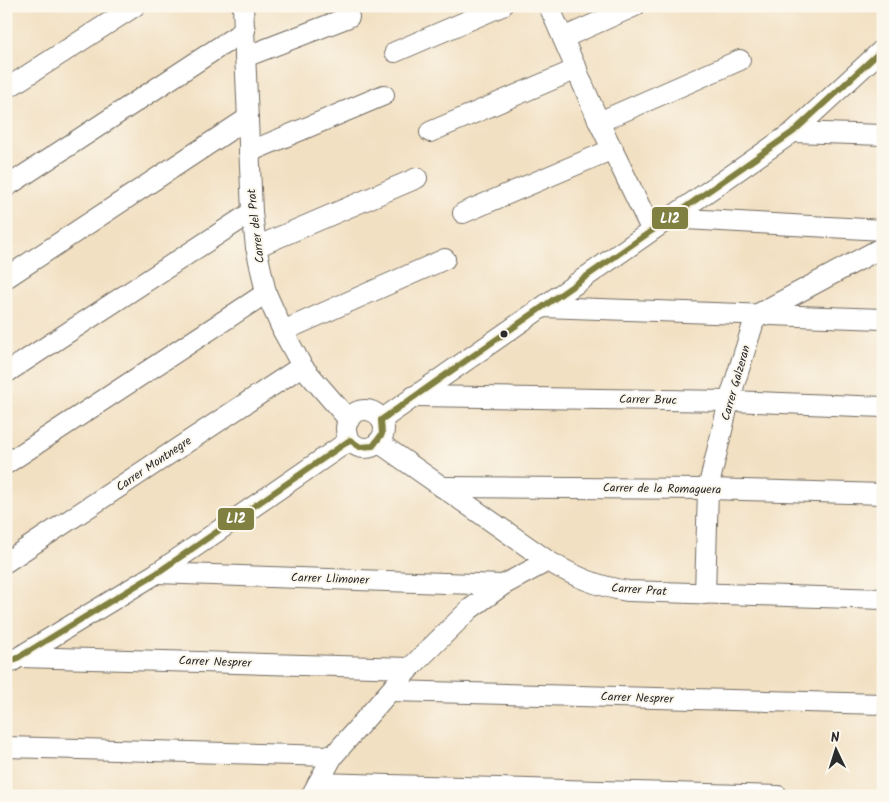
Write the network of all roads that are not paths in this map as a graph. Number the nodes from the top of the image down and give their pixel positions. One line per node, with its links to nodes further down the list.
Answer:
1 (135, 6): 14 (street)
2 (243, 6): 7 (street, Carrer del Prat)
3 (502, 6): 10 (street)
4 (549, 6): 8 (street)
5 (635, 6): 8 (street)
6 (349, 17): 11 (street)
7 (245, 30): 11 (street, Carrer del Prat); 24 (street)
8 (563, 38): 13 (street)
9 (883, 48): 19 (street)
10 (395, 52)
11 (245, 57): 16 (street, Carrer del Prat)
12 (740, 60): 17 (street)
13 (576, 69): 17 (street); 18 (street)
14 (6, 89)
15 (384, 95): 22 (street)
16 (248, 118): 22 (street, Carrer del Prat); 33 (street)
17 (599, 122): 21 (street)
18 (430, 132)
19 (793, 132): 20 (street); 27 (street)
20 (883, 135)
21 (613, 149): 26 (street); 28 (street)
22 (249, 152): 25 (street, Carrer del Prat)
23 (416, 178): 30 (street)
24 (6, 186)
25 (252, 212): 30 (street, Carrer del Prat); 40 (street)
26 (463, 214)
27 (668, 218): 28 (street); 29 (street)
28 (651, 229): 35 (street)
29 (883, 230)
30 (256, 247): 34 (street, Carrer del Prat)
31 (883, 247): 36 (street)
32 (445, 259): 38 (street)
33 (6, 278)
34 (266, 293): 38 (street, Carrer del Prat); 48 (street)
35 (543, 306): 36 (street); 41 (street)
36 (756, 314): 37 (street); 42 (street, Carrer Galzeran)
37 (883, 319)
38 (282, 331): 39 (street, Carrer del Prat)
39 (302, 366): 44 (street, Carrer del Prat); 53 (street, Carrer Montnegre)
40 (6, 373)
41 (414, 396): 42 (street, Carrer Bruc); 45 (street)
42 (729, 401): 43 (street, Carrer Bruc); 50 (street, Carrer Galzeran)
43 (883, 407)
44 (349, 420): 45 (street); 46 (street)
45 (381, 420): 47 (street)
46 (350, 440): 47 (street); 54 (street)
47 (378, 442): 49 (street, Carrer Prat)
48 (6, 464)
49 (442, 487): 50 (street, Carrer de la Romaguera); 52 (street, Carrer Prat)
50 (708, 489): 51 (street, Carrer de la Romaguera); 56 (street, Carrer Galzeran)
51 (883, 494)
52 (548, 561): 55 (street); 56 (street, Carrer Prat)
53 (6, 562)
54 (157, 573): 55 (street, Carrer Llimoner); 58 (street)
55 (503, 585): 59 (street)
56 (705, 594): 57 (street, Carrer Prat)
57 (883, 599)
58 (13, 661): 59 (street, Carrer Nesprer)
59 (410, 668): 60 (street)
60 (391, 691): 61 (street, Carrer Nesprer); 63 (street)
61 (883, 704)
62 (6, 747): 63 (street)
63 (333, 756): 64 (street)
64 (314, 789): 65 (street)
65 (778, 796)

